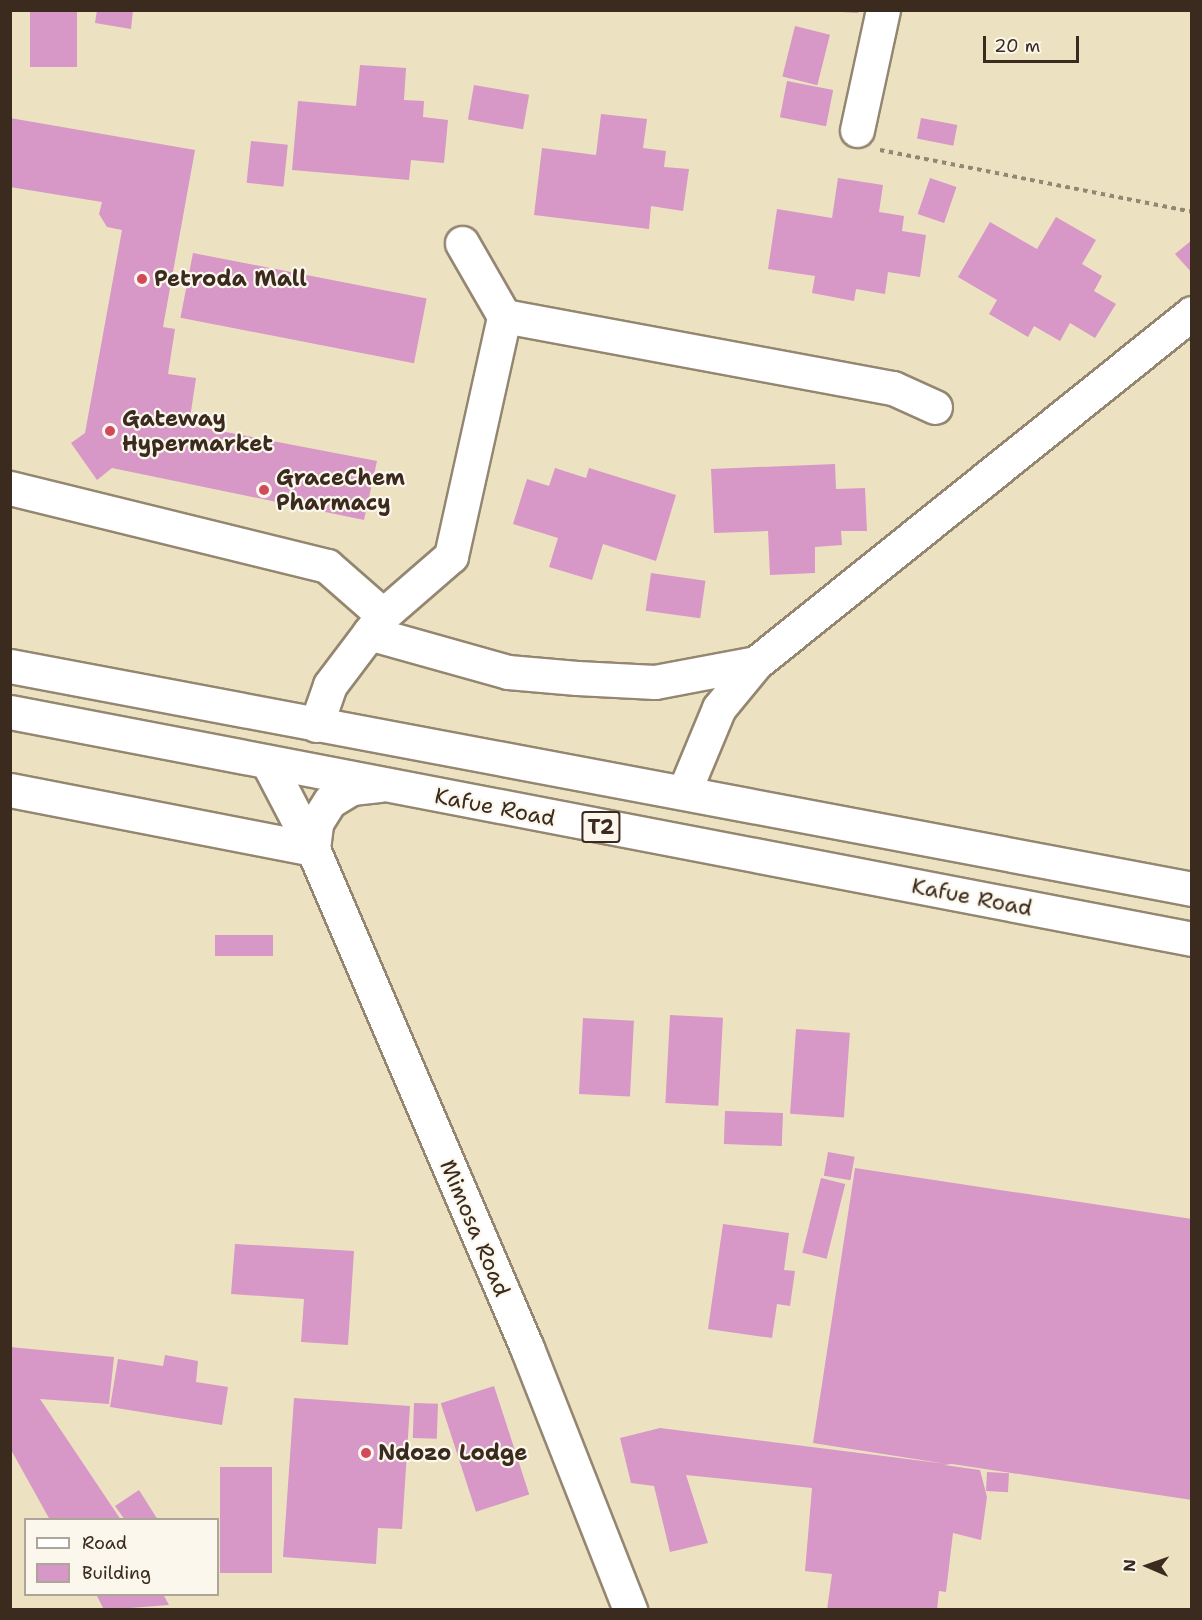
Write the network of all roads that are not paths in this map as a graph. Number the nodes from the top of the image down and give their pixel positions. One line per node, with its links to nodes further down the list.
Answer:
1 (882, 10): 2 (main road)
2 (857, 130)
3 (462, 243): 5 (main road)
4 (1191, 313): 9 (main road)
5 (504, 316): 6 (main road); 8 (main road)
6 (935, 407)
7 (10, 488): 8 (main road)
8 (376, 624): 9 (main road); 12 (main road)
9 (756, 663): 16 (main road)
10 (10, 666): 12 (main road, T2)
11 (10, 712): 13 (main road, Kafue Road / T2)
12 (316, 725): 16 (main road, T2)
13 (268, 763): 14 (main road, Kafue Road / T2); 17 (main road, Mimosa Road)
14 (379, 785): 17 (main road); 19 (main road, Kafue Road / T2)
15 (10, 790): 17 (main road)
16 (684, 792): 18 (main road, T2)
17 (314, 849): 20 (main road, Mimosa Road)
18 (1191, 889)
19 (1191, 939)
20 (630, 1610)

